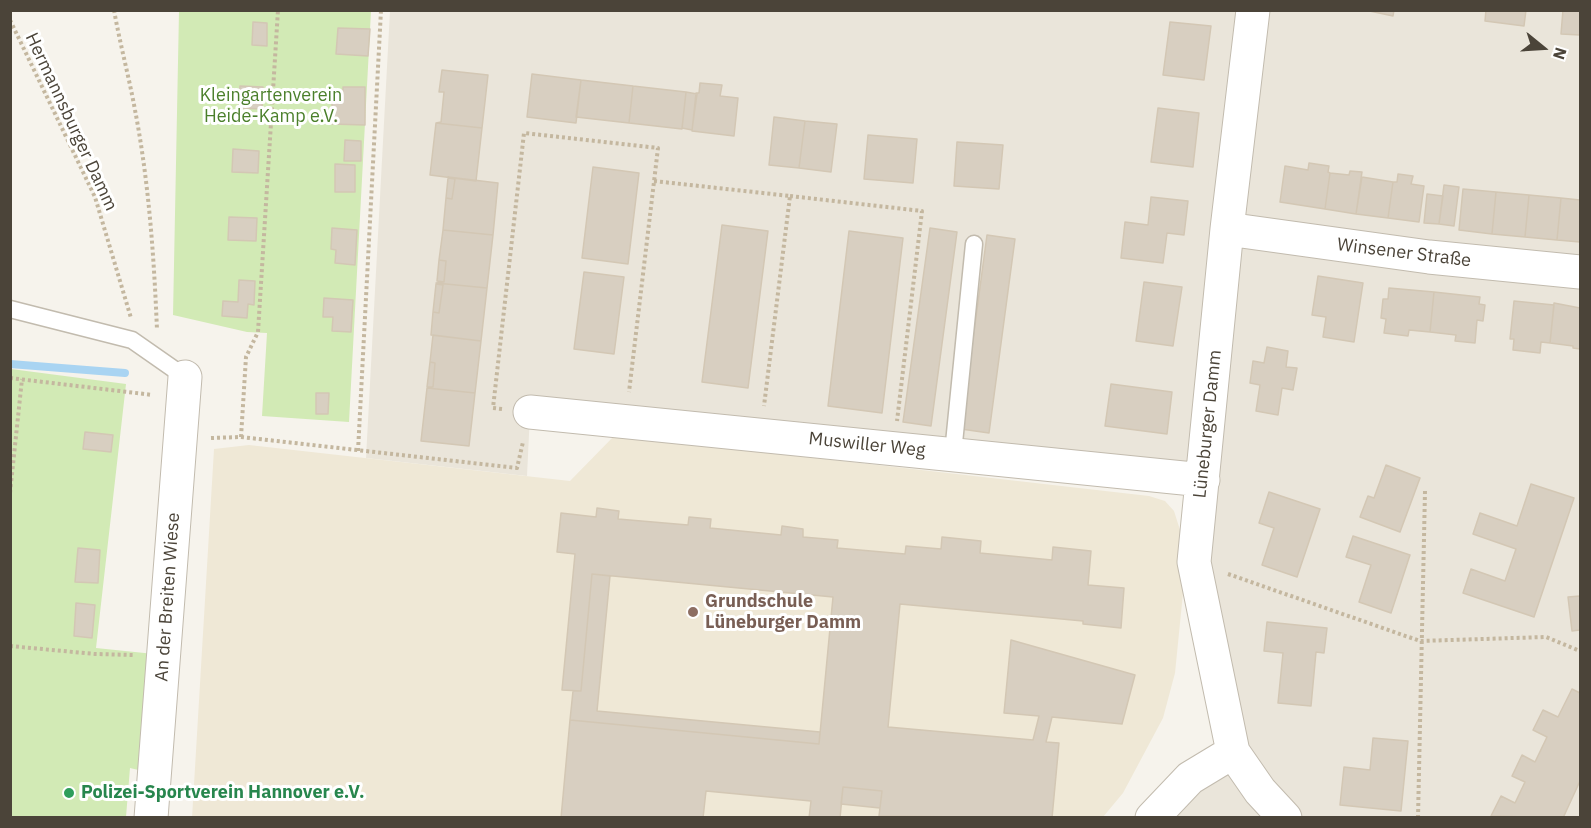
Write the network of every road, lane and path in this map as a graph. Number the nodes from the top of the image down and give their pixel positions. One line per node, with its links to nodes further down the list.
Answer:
1 (114, 10): 15 (path)
2 (278, 10): 19 (path)
3 (381, 10): 22 (path)
4 (1253, 10): 8 (street, Lüneburger Damm)
5 (10, 20): 12 (path, Hermannsburger Damm)
6 (654, 181): 7 (path); 16 (path); 17 (path)
7 (790, 196): 18 (path); 21 (path)
8 (1227, 229): 10 (street, Winsener Straße); 24 (street, Lüneburger Damm)
9 (974, 244): 23 (lane)
10 (1581, 272)
11 (10, 309): 12 (lane)
12 (132, 340): 15 (lane)
13 (10, 378): 14 (path)
14 (22, 379): 15 (path); 26 (path)
15 (184, 387): 20 (street, An der Breiten Wiese)
16 (530, 412): 17 (street, Muswiller Weg); 22 (path)
17 (625, 421): 18 (street, Muswiller Weg)
18 (761, 435): 21 (street, Muswiller Weg)
19 (241, 437): 20 (path); 22 (path)
20 (180, 439): 31 (street, An der Breiten Wiese)
21 (894, 447): 23 (street, Muswiller Weg)
22 (358, 451)
23 (953, 453): 24 (street, Muswiller Weg)
24 (1203, 480): 27 (street, Lüneburger Damm)
25 (1425, 491): 28 (path)
26 (10, 493)
27 (1194, 562): 28 (path); 32 (street, Lüneburger Damm)
28 (1420, 641): 30 (path); 36 (path)
29 (10, 646): 31 (path)
30 (1581, 651)
31 (164, 655): 33 (street, An der Breiten Wiese)
32 (1233, 752): 34 (street); 35 (street, Lüneburger Damm)
33 (151, 818)
34 (1152, 818)
35 (1285, 818)
36 (1418, 818)

